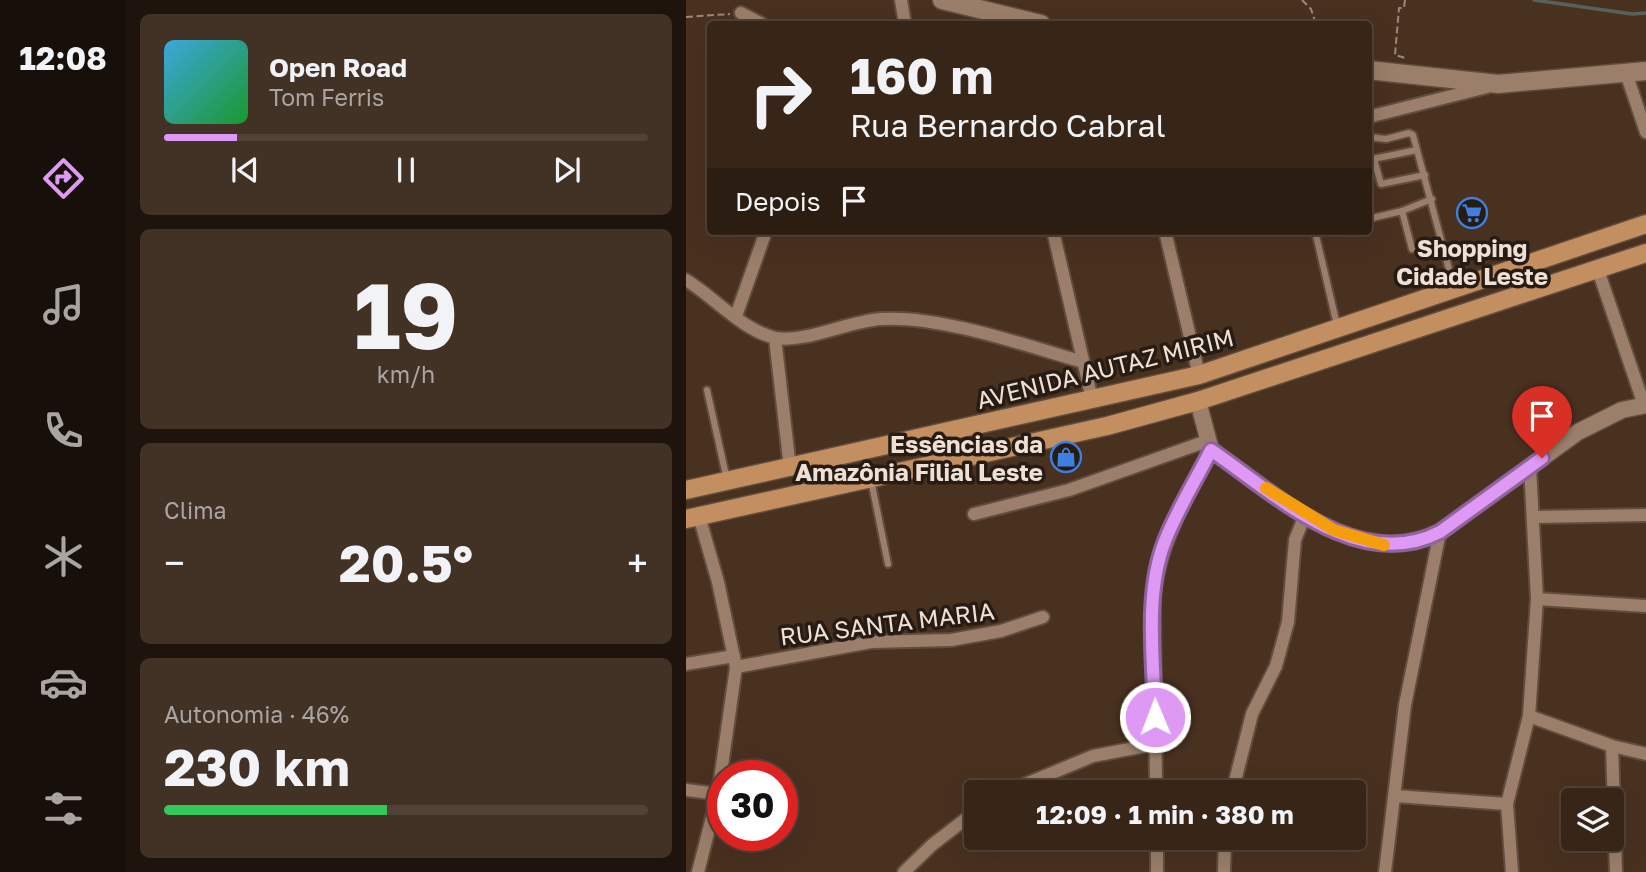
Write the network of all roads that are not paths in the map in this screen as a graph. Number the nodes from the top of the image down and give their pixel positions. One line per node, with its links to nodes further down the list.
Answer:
1 (901, 0): 5 (street)
2 (942, 0): 6 (main road)
3 (741, 13): 4 (street)
4 (756, 21)
5 (904, 21)
6 (1029, 21)
7 (1372, 71): 10 (main road)
8 (1646, 71): 9 (main road)
9 (1626, 73): 10 (main road); 12 (street)
10 (1499, 84): 11 (street)
11 (1372, 116)
12 (1646, 132)
13 (1372, 137): 14 (lane)
14 (1417, 150): 15 (lane); 17 (lane)
15 (1372, 159)
16 (1372, 162): 17 (lane)
17 (1424, 175): 18 (lane)
18 (1432, 199): 19 (lane); 30 (lane)
19 (1402, 211): 20 (lane); 26 (lane)
20 (1372, 218)
21 (1646, 224): 30 (main road, AVENIDA AUTAZ MIRIM)
22 (765, 235): 31 (street)
23 (1054, 235): 34 (street)
24 (1165, 235): 35 (street)
25 (1317, 235): 32 (lane)
26 (1412, 250)
27 (1646, 253): 28 (main road, AVENIDA AUTAZ MIRIM)
28 (1598, 270): 38 (main road, AVENIDA AUTAZ MIRIM); 39 (street)
29 (686, 280): 31 (street)
30 (1454, 289): 32 (main road, AVENIDA AUTAZ MIRIM)
31 (736, 316): 33 (street)
32 (1338, 327): 35 (main road, AVENIDA AUTAZ MIRIM)
33 (775, 338): 34 (street); 42 (street)
34 (1080, 360): 37 (street)
35 (1199, 375): 37 (main road, AVENIDA AUTAZ MIRIM)
36 (706, 390): 44 (lane)
37 (1092, 399): 42 (main road, AVENIDA AUTAZ MIRIM)
38 (1198, 401): 40 (street); 43 (main road, AVENIDA AUTAZ MIRIM)
39 (1645, 405): 41 (street)
40 (1209, 446): 46 (street); 47 (street); 59 (street)
41 (1530, 467): 49 (street); 51 (street)
42 (790, 468): 44 (main road, AVENIDA AUTAZ MIRIM)
43 (871, 478): 50 (main road, AVENIDA AUTAZ MIRIM); 52 (lane)
44 (727, 481): 45 (main road, AVENIDA AUTAZ MIRIM)
45 (686, 490)
46 (974, 514)
47 (1305, 515): 51 (street); 65 (street)
48 (1646, 515): 49 (street)
49 (1535, 517): 53 (street)
50 (692, 518): 56 (street)
51 (1440, 532): 68 (street)
52 (888, 564)
53 (1537, 599): 54 (street); 58 (street)
54 (1646, 606)
55 (1042, 617): 56 (street, RUA SANTA MARIA)
56 (735, 661): 57 (street, RUA SANTA MARIA); 62 (street)
57 (686, 664)
58 (1529, 716): 60 (street); 69 (street)
59 (1156, 744): 63 (street); 64 (street)
60 (1612, 746): 61 (street); 80 (street)
61 (1646, 754)
62 (722, 760)
63 (1035, 780)
64 (1156, 780)
65 (1235, 780)
66 (686, 790): 67 (street)
67 (707, 793)
68 (1395, 796): 69 (street); 78 (street)
69 (1507, 804): 79 (street)
70 (964, 820): 75 (street)
71 (707, 837): 74 (street)
72 (1157, 850): 76 (street)
73 (1225, 850): 77 (street)
74 (698, 872)
75 (904, 872)
76 (1157, 872)
77 (1224, 872)
78 (1385, 872)
79 (1512, 872)
80 (1616, 872)

